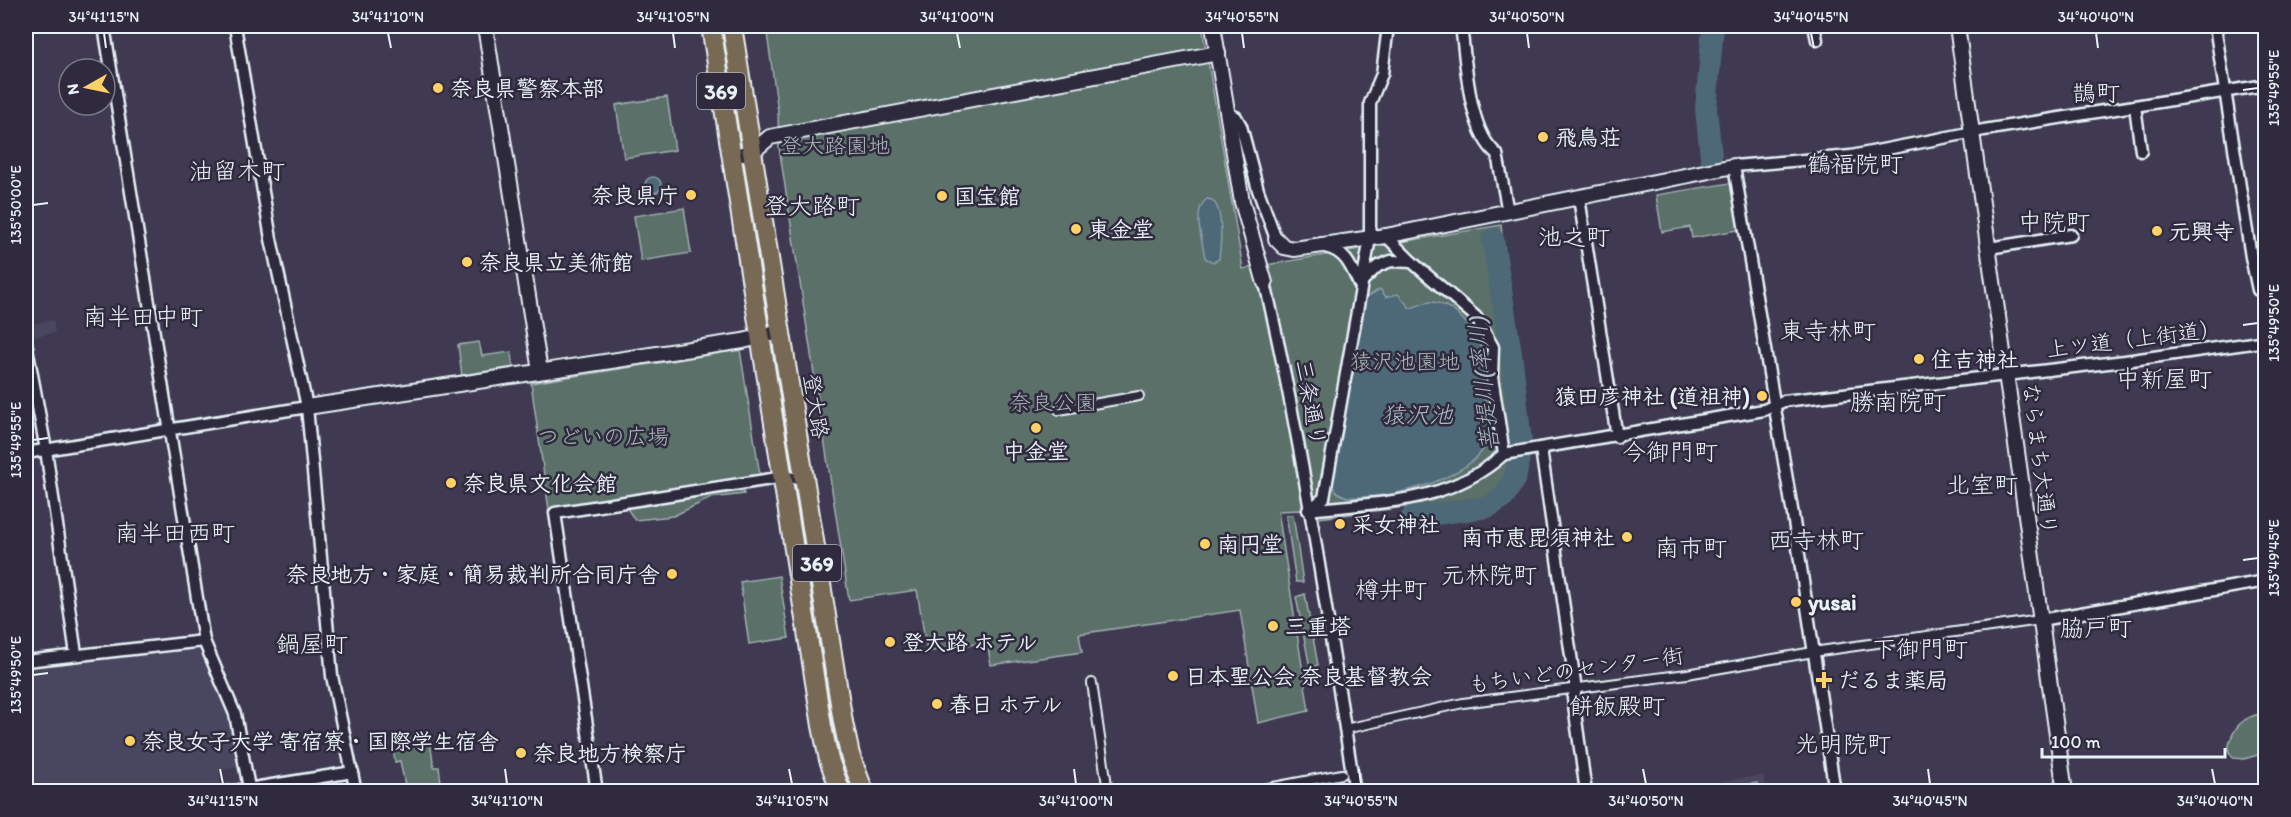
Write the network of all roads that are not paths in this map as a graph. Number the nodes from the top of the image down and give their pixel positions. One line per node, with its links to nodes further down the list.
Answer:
1 (104, 26): 46 (street)
2 (235, 26): 44 (street)
3 (485, 26): 40 (street)
4 (711, 26): 21 (highway, 登大路 / 369)
5 (732, 26): 20 (highway, 登大路 / 369)
6 (1214, 26): 13 (street, 三条通り)
7 (1388, 26): 27 (street)
8 (1461, 26): 24 (street)
9 (1814, 26): 12 (street)
10 (1957, 26): 18 (street, ならまち大通り)
11 (2215, 26): 15 (street)
12 (1817, 40)
13 (1218, 53): 17 (street, 三条通り); 20 (street)
14 (2265, 85): 15 (street)
15 (2227, 91): 16 (street); 34 (street)
16 (2134, 106): 18 (street); 19 (street)
17 (1228, 114): 28 (street); 32 (street, 三条通り)
18 (1971, 132): 22 (street); 30 (street, ならまち大通り)
19 (2141, 151)
20 (752, 153): 21 (street); 36 (highway, 登大路 / 369)
21 (732, 156): 37 (highway, 登大路 / 369)
22 (1734, 166): 23 (street); 43 (street)
23 (1579, 198): 24 (street); 47 (street)
24 (1508, 212): 25 (street)
25 (1386, 236): 27 (street); 31 (street)
26 (2071, 236): 30 (street)
27 (1370, 238): 29 (street); 33 (street)
28 (1276, 239): 29 (street)
29 (1320, 245): 33 (street)
30 (1989, 248): 41 (street, ならまち大通り)
31 (1412, 262): 33 (street); 51 (street)
32 (1264, 283): 54 (street, 三条通り)
33 (1359, 284): 54 (street)
34 (2264, 291): 35 (street)
35 (2265, 318)
36 (780, 332): 37 (street); 53 (highway, 登大路 / 369)
37 (760, 336): 40 (street); 52 (highway, 登大路 / 369)
38 (2265, 341): 41 (street, 上ツ道（上街道）)
39 (26, 342): 49 (street)
40 (540, 371): 44 (street)
41 (2008, 374): 43 (street, 上ツ道（上街道）); 56 (street, ならまち大通り)
42 (1139, 396): 45 (street)
43 (1774, 405): 47 (street, 上ツ道（上街道）); 58 (street)
44 (307, 407): 46 (street); 66 (street)
45 (1059, 410)
46 (171, 428): 49 (street); 57 (street)
47 (1617, 436): 48 (street, 上ツ道（上街道）)
48 (1541, 449): 51 (street, 上ツ道（上街道）); 62 (street)
49 (46, 450): 50 (street); 59 (street)
50 (26, 453)
51 (1507, 454): 54 (street)
52 (783, 477): 53 (street); 64 (highway, 登大路 / 369); 71 (street)
53 (804, 483): 63 (highway, 登大路 / 369)
54 (1308, 510): 65 (street, 三条通り)
55 (2265, 581): 56 (street)
56 (2040, 620): 58 (street, もちいどのセンター街); 79 (street, ならまち大通り)
57 (204, 641): 59 (street); 68 (street)
58 (1813, 652): 62 (street, もちいどのセンター街); 78 (street)
59 (76, 654): 60 (street)
60 (26, 661)
61 (1092, 683): 74 (street)
62 (1576, 690): 65 (street, もちいどのセンター街); 77 (street)
63 (843, 722): 64 (highway); 73 (highway, 登大路 / 369)
64 (822, 726): 72 (highway, 登大路 / 369)
65 (1345, 729): 76 (street, 三条通り)
66 (353, 772): 68 (street); 70 (street)
67 (1342, 774): 75 (street)
68 (249, 788): 69 (street)
69 (228, 792)
70 (356, 792)
71 (597, 792)
72 (841, 792)
73 (864, 792)
74 (1108, 792)
75 (1247, 792)
76 (1355, 792)
77 (1586, 792)
78 (1834, 792)
79 (2065, 792)

